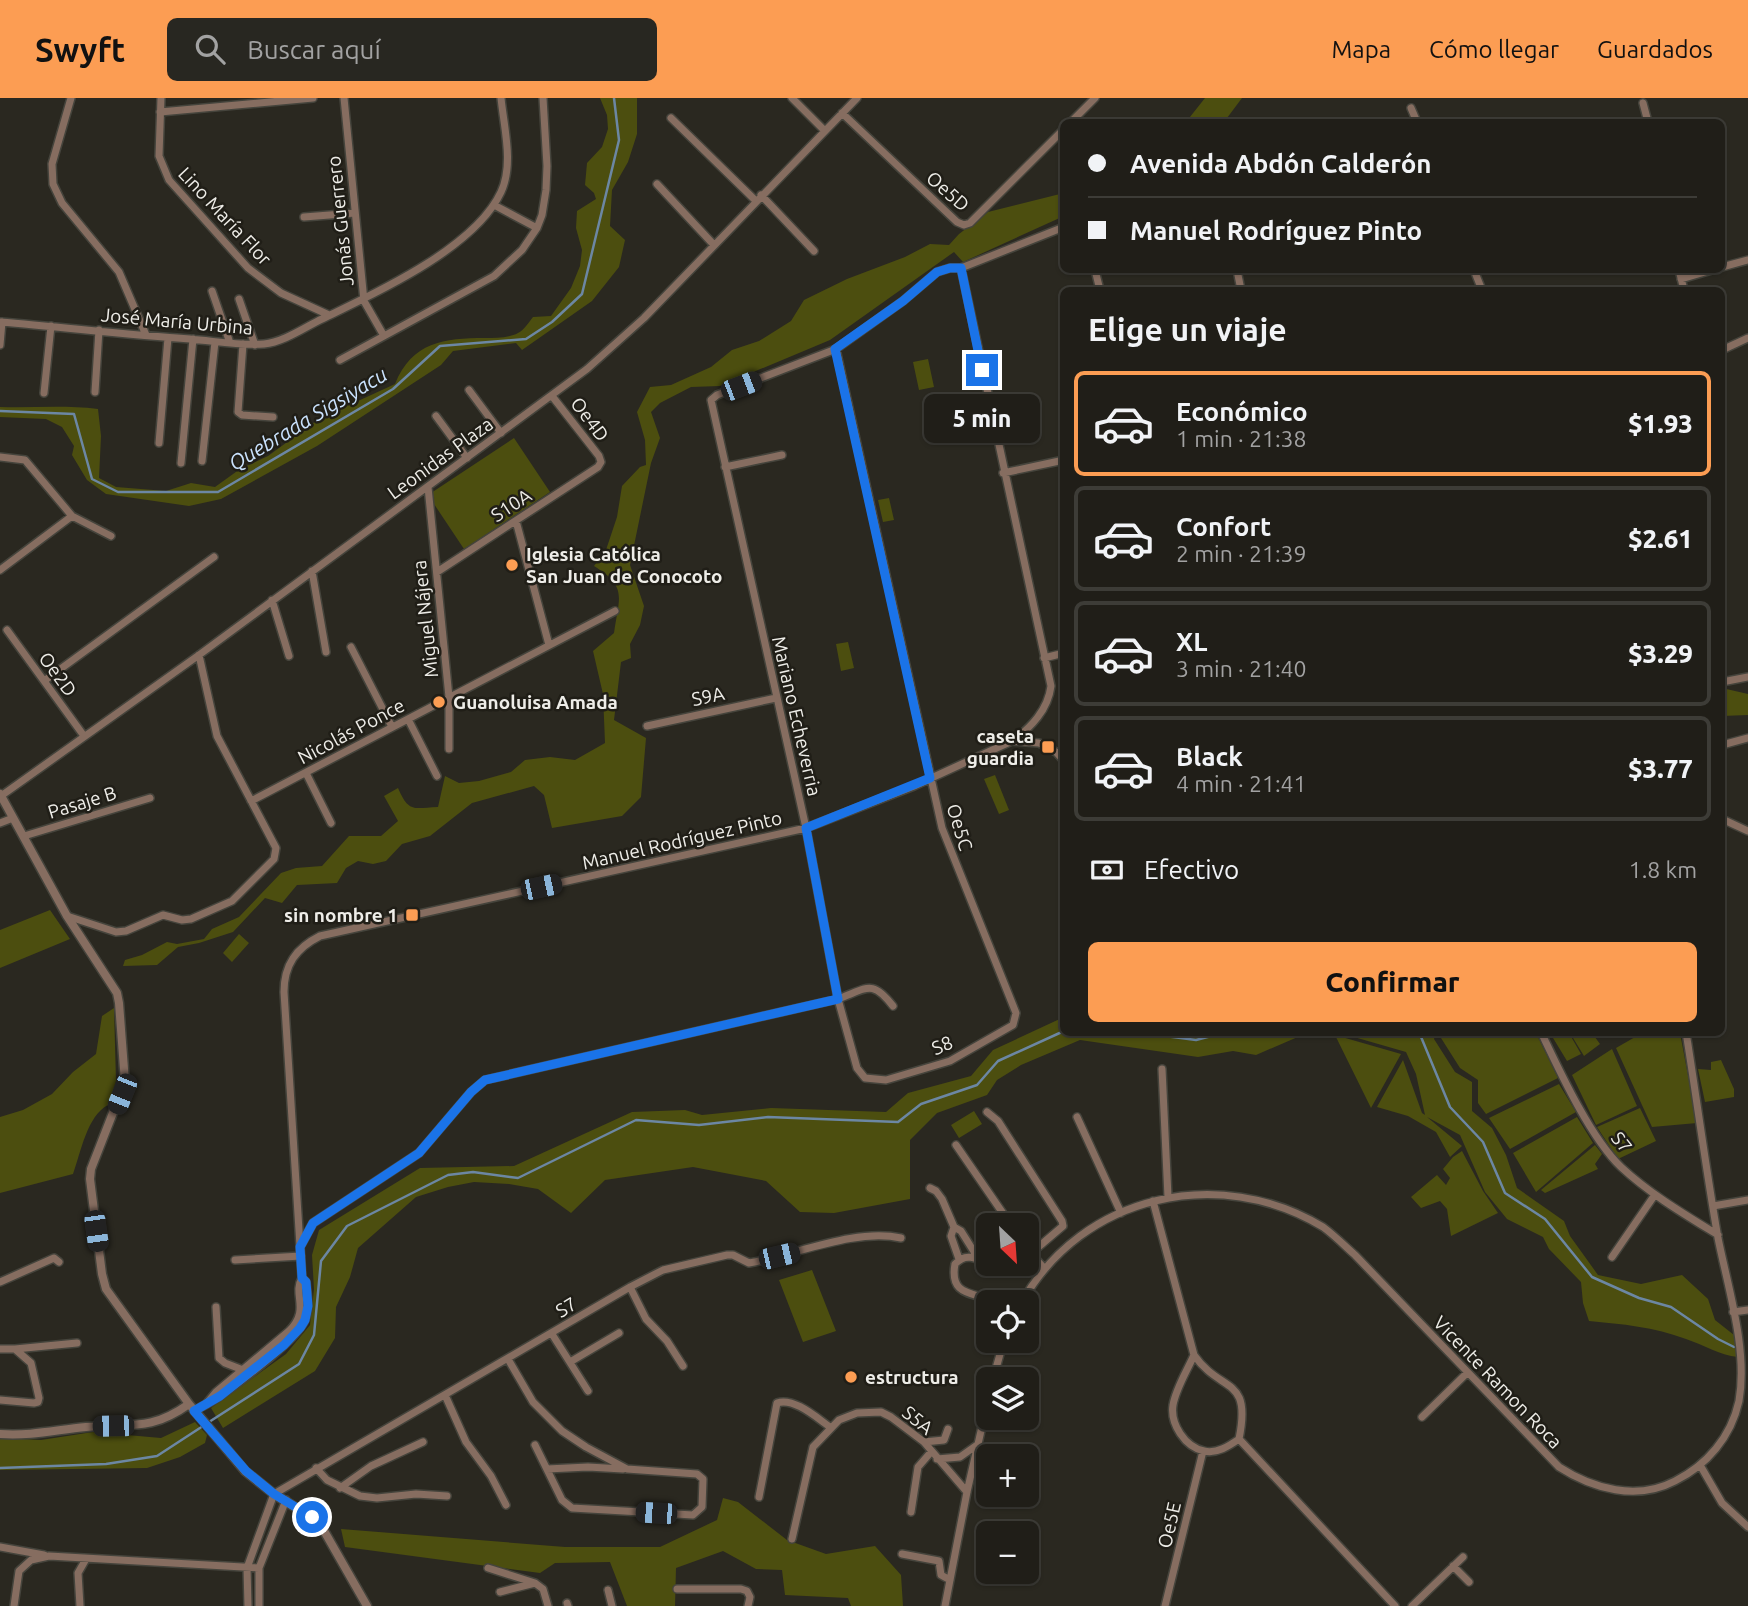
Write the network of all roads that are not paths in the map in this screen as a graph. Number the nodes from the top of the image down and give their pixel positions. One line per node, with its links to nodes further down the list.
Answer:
1 (71, 98): 43 (street)
2 (161, 98): 12 (street, Lino María Flor)
3 (313, 98): 12 (street)
4 (344, 98): 23 (street, Jonás Guerrero)
5 (501, 98): 22 (street, José María Urbina)
6 (543, 98): 25 (street)
7 (792, 98): 18 (street)
8 (857, 98): 13 (street, Leonidas Plaza)
9 (1095, 98): 15 (street)
10 (1643, 103): 17 (street)
11 (1411, 108): 16 (street)
12 (160, 112): 39 (street, Lino María Flor)
13 (842, 113): 18 (street, Leonidas Plaza); 19 (street, Oe5D)
14 (671, 118): 21 (street)
15 (1074, 119)
16 (1415, 119)
17 (1647, 119)
18 (825, 131): 21 (street, Leonidas Plaza)
19 (1060, 133)
20 (657, 184): 27 (street)
21 (759, 198): 27 (street, Leonidas Plaza); 28 (street)
22 (494, 205): 25 (street); 38 (street, José María Urbina)
23 (355, 213): 24 (street); 38 (street, Jonás Guerrero)
24 (304, 217)
25 (537, 228): 44 (street)
26 (1060, 229): 31 (street)
27 (714, 245): 59 (street, Leonidas Plaza)
28 (814, 251)
29 (1748, 260): 30 (street)
30 (1725, 266)
31 (961, 268): 53 (street); 72 (street)
32 (1680, 273): 34 (street)
33 (1702, 273): 34 (street)
34 (1681, 279): 35 (street)
35 (1683, 287)
36 (212, 291): 49 (street)
37 (239, 299): 52 (street)
38 (364, 301): 39 (street, José María Urbina); 44 (street, Jonás Guerrero)
39 (329, 315): 52 (street, José María Urbina)
40 (1, 322): 41 (street, José María Urbina); 51 (street)
41 (51, 326): 42 (street, José María Urbina); 58 (street)
42 (99, 331): 43 (street, José María Urbina); 57 (street)
43 (146, 335): 45 (street, José María Urbina)
44 (384, 336): 55 (street)
45 (167, 338): 47 (street, José María Urbina); 63 (street)
46 (1748, 338): 54 (street)
47 (193, 339): 48 (street, José María Urbina); 70 (street)
48 (215, 342): 49 (street, José María Urbina); 67 (street)
49 (230, 343): 50 (street, José María Urbina)
50 (243, 344): 52 (street, José María Urbina); 61 (street)
51 (0, 345)
52 (255, 345)
53 (835, 349): 71 (street, Mariano Echeverria); 107 (street, Oe5C)
54 (1725, 349)
55 (340, 360)
56 (469, 390): 62 (street)
57 (94, 392)
58 (44, 393)
59 (552, 396): 62 (street, Leonidas Plaza); 69 (street, Oe4D)
60 (436, 416): 66 (street)
61 (273, 417)
62 (501, 433): 66 (street, Leonidas Plaza)
63 (159, 443)
64 (782, 455): 71 (street)
65 (0, 457): 74 (street)
66 (467, 458): 73 (street, Leonidas Plaza)
67 (201, 461)
68 (1060, 461): 72 (street)
69 (601, 462): 75 (street, S10A)
70 (181, 464)
71 (725, 467): 95 (street, Mariano Echeverria)
72 (1003, 472): 90 (street)
73 (428, 487): 79 (street, Leonidas Plaza); 80 (street, Miguel Nájera)
74 (72, 516): 76 (street); 78 (street)
75 (516, 521): 80 (street, S10A); 84 (street)
76 (111, 536)
77 (214, 557): 92 (street)
78 (0, 570)
79 (312, 571): 81 (street, Leonidas Plaza); 86 (street)
80 (437, 572): 94 (street, Miguel Nájera)
81 (272, 600): 88 (street, Leonidas Plaza); 89 (street)
82 (615, 611): 84 (street, Nicolás Ponce)
83 (7, 631): 92 (street, Oe2D)
84 (550, 645): 94 (street, Nicolás Ponce)
85 (352, 647): 98 (street)
86 (326, 652)
87 (1060, 654): 90 (street)
88 (199, 655): 99 (street, Leonidas Plaza); 110 (street)
89 (289, 656)
90 (1044, 658): 101 (street)
91 (1748, 677): 93 (street)
92 (44, 681): 99 (street, Oe2D)
93 (1725, 681)
94 (449, 697): 96 (street, Nicolás Ponce); 103 (street, Miguel Nájera)
95 (776, 698): 97 (street, S9A); 115 (street, Mariano Echeverria)
96 (408, 719): 98 (street, Nicolás Ponce); 106 (street)
97 (647, 726)
98 (392, 727): 105 (street, Nicolás Ponce)
99 (84, 736): 108 (street, Leonidas Plaza)
100 (1748, 738): 102 (street)
101 (1012, 741): 104 (street); 107 (street, Manuel Rodríguez Pinto)
102 (1725, 744)
103 (449, 749)
104 (1060, 755)
105 (306, 773): 110 (street, Nicolás Ponce); 114 (street)
106 (437, 776)
107 (930, 778): 115 (street, Manuel Rodríguez Pinto); 121 (street, Oe5C)
108 (0, 795): 111 (street)
109 (150, 798): 117 (street, Pasaje B)
110 (251, 801): 118 (street)
111 (13, 818): 113 (street); 117 (street)
112 (1725, 820): 116 (street)
113 (0, 823)
114 (331, 823)
115 (806, 828): 119 (street, Mariano Echeverria); 141 (street, Manuel Rodríguez Pinto)
116 (1748, 831)
117 (24, 836): 118 (street)
118 (67, 916): 177 (street)
119 (838, 999): 120 (street); 125 (street, Mariano Echeverria); 141 (street)
120 (893, 1006)
121 (1016, 1019): 125 (street, S8)
122 (1543, 1036): 130 (street, S7)
123 (1687, 1036): 134 (street, Vicente Ramon Roca)
124 (1162, 1069): 131 (street)
125 (872, 1080)
126 (987, 1112): 140 (street)
127 (1077, 1117): 136 (street)
128 (956, 1145): 135 (street)
129 (930, 1188): 137 (street)
130 (1654, 1196): 138 (street, S7); 144 (street)
131 (1168, 1197): 133 (street, Vicente Ramon Roca); 171 (street, Vicente Ramon Roca)
132 (1748, 1200): 134 (street)
133 (1153, 1201): 136 (street, Vicente Ramon Roca); 165 (street)
134 (1713, 1206): 138 (street, Vicente Ramon Roca)
135 (1003, 1213)
136 (1121, 1213): 150 (street, Vicente Ramon Roca)
137 (954, 1227): 142 (street); 146 (street)
138 (1718, 1235): 158 (street, Vicente Ramon Roca)
139 (901, 1238): 153 (street, S7)
140 (1040, 1245)
141 (300, 1247): 143 (street, Manuel Rodríguez Pinto)
142 (976, 1255)
143 (301, 1256): 147 (street); 151 (street, Manuel Rodríguez Pinto)
144 (1612, 1257)
145 (976, 1258): 146 (street)
146 (959, 1259): 155 (street)
147 (234, 1260)
148 (59, 1262): 152 (street)
149 (1040, 1265): 150 (street)
150 (1044, 1268): 154 (street, Vicente Ramon Roca)
151 (302, 1278): 170 (street); 176 (street)
152 (0, 1282)
153 (631, 1287): 160 (street, S7); 169 (street)
154 (1029, 1290)
155 (976, 1296)
156 (216, 1307): 170 (street)
157 (1748, 1310): 158 (street)
158 (1733, 1312): 172 (street, Vicente Ramon Roca)
159 (619, 1333): 167 (street)
160 (552, 1334): 166 (street, S7); 167 (street)
161 (77, 1343): 162 (street)
162 (37, 1347): 164 (street); 168 (street)
163 (0, 1349): 164 (street)
164 (15, 1349): 168 (street)
165 (1194, 1355): 182 (street); 189 (street)
166 (508, 1359): 174 (street, S7); 188 (street)
167 (570, 1362): 173 (street)
168 (31, 1363): 175 (street)
169 (683, 1366)
170 (243, 1370): 176 (street)
171 (1467, 1373): 178 (street); 192 (street, Vicente Ramon Roca)
172 (1745, 1381): 192 (street, Vicente Ramon Roca)
173 (588, 1391)
174 (445, 1395): 194 (street, S7); 203 (street)
175 (0, 1400)
176 (207, 1403): 177 (street)
177 (194, 1411): 181 (street); 199 (street)
178 (1422, 1417)
179 (830, 1427): 184 (street, S5A); 201 (street); 206 (street)
180 (948, 1429): 184 (street)
181 (0, 1434)
182 (1239, 1439): 189 (street); 232 (street)
183 (423, 1442): 197 (street)
184 (924, 1442): 190 (street, S5A)
185 (535, 1445): 195 (street)
186 (976, 1446): 191 (street)
187 (976, 1450): 198 (street)
188 (593, 1451): 193 (street); 196 (street)
189 (1203, 1451): 231 (street, Oe5E)
190 (931, 1452): 191 (street, S5A); 204 (street)
191 (937, 1459): 198 (street, S5A)
192 (1700, 1465): 205 (street)
193 (588, 1467): 195 (street); 196 (street)
194 (316, 1468): 197 (street); 199 (street, S7)
195 (547, 1469): 196 (street)
196 (627, 1469)
197 (340, 1488): 200 (street)
198 (967, 1492): 216 (street)
199 (274, 1494): 202 (street); 213 (street)
200 (447, 1496)
201 (759, 1497)
202 (285, 1500): 214 (street); 226 (street)
203 (506, 1505)
204 (911, 1512)
205 (1748, 1527)
206 (792, 1539)
207 (0, 1547): 209 (street)
208 (902, 1554): 216 (street)
209 (49, 1556): 211 (street); 222 (street)
210 (1462, 1557): 212 (street)
211 (86, 1559): 213 (street); 223 (street)
212 (1453, 1566): 217 (street); 233 (street)
213 (247, 1568): 214 (street); 224 (street)
214 (259, 1568): 225 (street)
215 (488, 1568): 218 (street)
216 (950, 1580): 230 (street)
217 (1469, 1582)
218 (536, 1583): 221 (street); 227 (street)
219 (677, 1589): 229 (street)
220 (608, 1590): 228 (street)
221 (500, 1592)
222 (14, 1606)
223 (80, 1606)
224 (248, 1606)
225 (258, 1606)
226 (367, 1606)
227 (548, 1606)
228 (612, 1606)
229 (748, 1606)
230 (945, 1606)
231 (1166, 1606)
232 (1395, 1606)
233 (1412, 1606)

